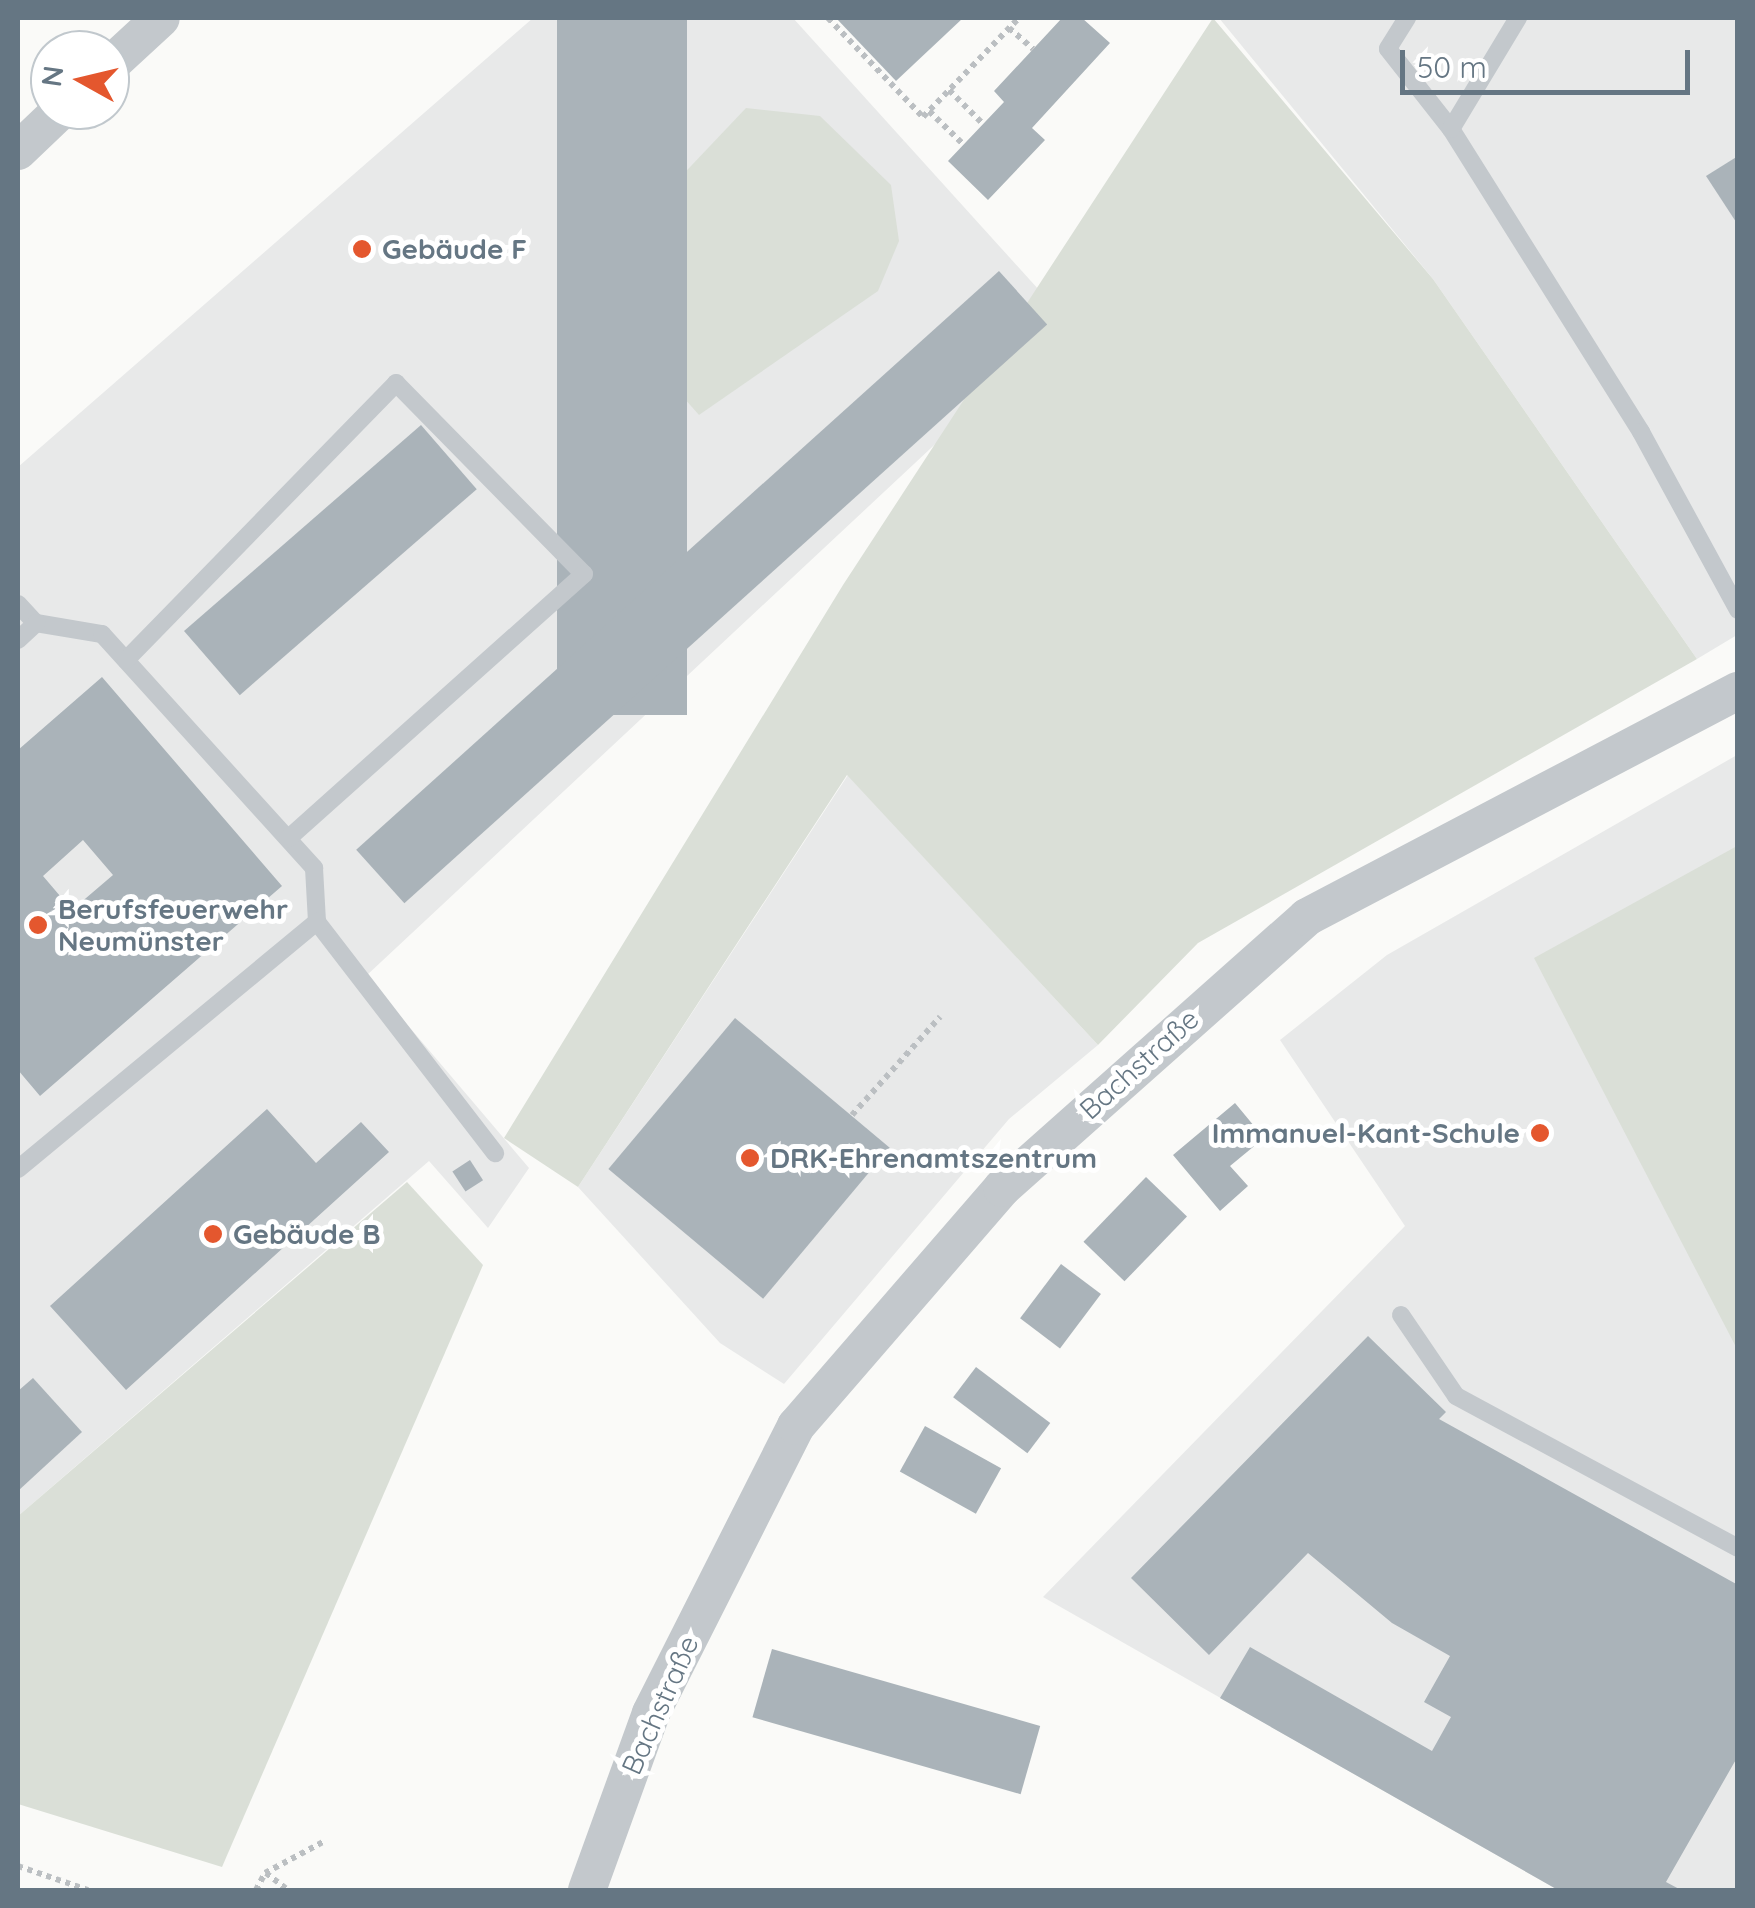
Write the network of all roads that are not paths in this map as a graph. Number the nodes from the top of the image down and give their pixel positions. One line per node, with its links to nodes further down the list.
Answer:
1 (161, 18): 4 (street)
2 (1408, 18): 5 (lane)
3 (1518, 18): 5 (lane)
4 (130, 47)
5 (1452, 129): 9 (lane)
6 (41, 130): 7 (street)
7 (18, 151)
8 (18, 604): 10 (lane)
9 (1738, 610)
10 (36, 623): 11 (lane); 12 (lane)
11 (18, 640)
12 (126, 660): 14 (lane); 14 (lane)
13 (1738, 692): 20 (street, Bachstraße)
14 (288, 838): 15 (lane)
15 (317, 922): 16 (lane); 17 (lane)
16 (495, 1153)
17 (18, 1169)
18 (1401, 1316): 19 (lane)
19 (1738, 1548)
20 (586, 1890)

